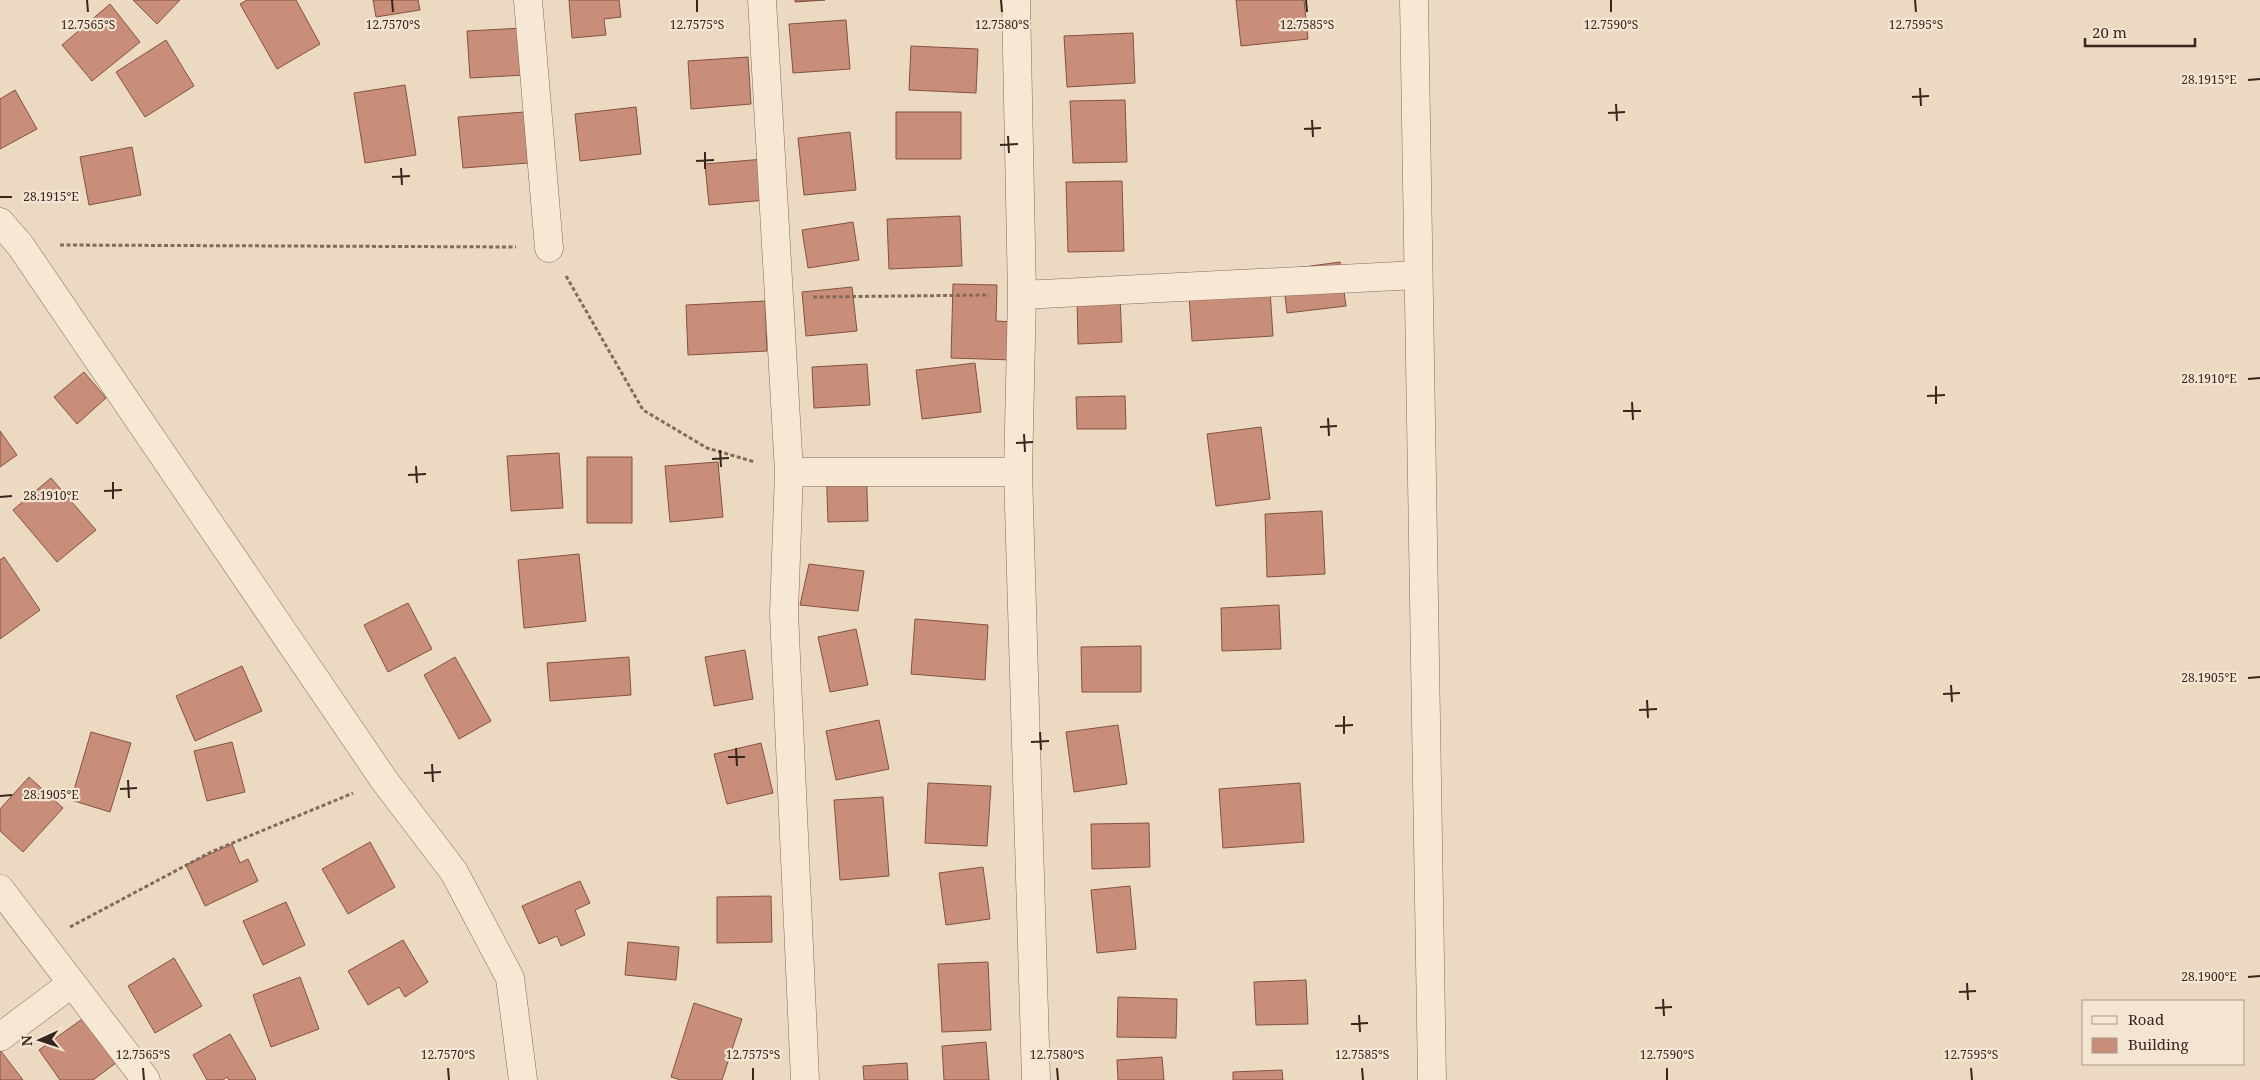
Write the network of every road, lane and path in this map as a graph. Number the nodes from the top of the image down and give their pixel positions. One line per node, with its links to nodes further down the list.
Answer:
1 (528, 0): 7 (street)
2 (762, 0): 10 (street)
3 (1016, 0): 9 (street)
4 (1414, 0): 8 (street)
5 (0, 222): 6 (street)
6 (20, 245): 7 (path); 13 (street)
7 (549, 248): 11 (path)
8 (1418, 275): 9 (street); 22 (street)
9 (1022, 295): 10 (path); 12 (street)
10 (780, 298): 11 (street)
11 (789, 472): 12 (street); 20 (street)
12 (1018, 472): 21 (street)
13 (384, 780): 15 (path); 19 (street)
14 (0, 889): 15 (street)
15 (40, 942): 16 (street)
16 (71, 984): 17 (street); 18 (street)
17 (0, 1037)
18 (146, 1080)
19 (523, 1080)
20 (806, 1080)
21 (1036, 1080)
22 (1432, 1080)

